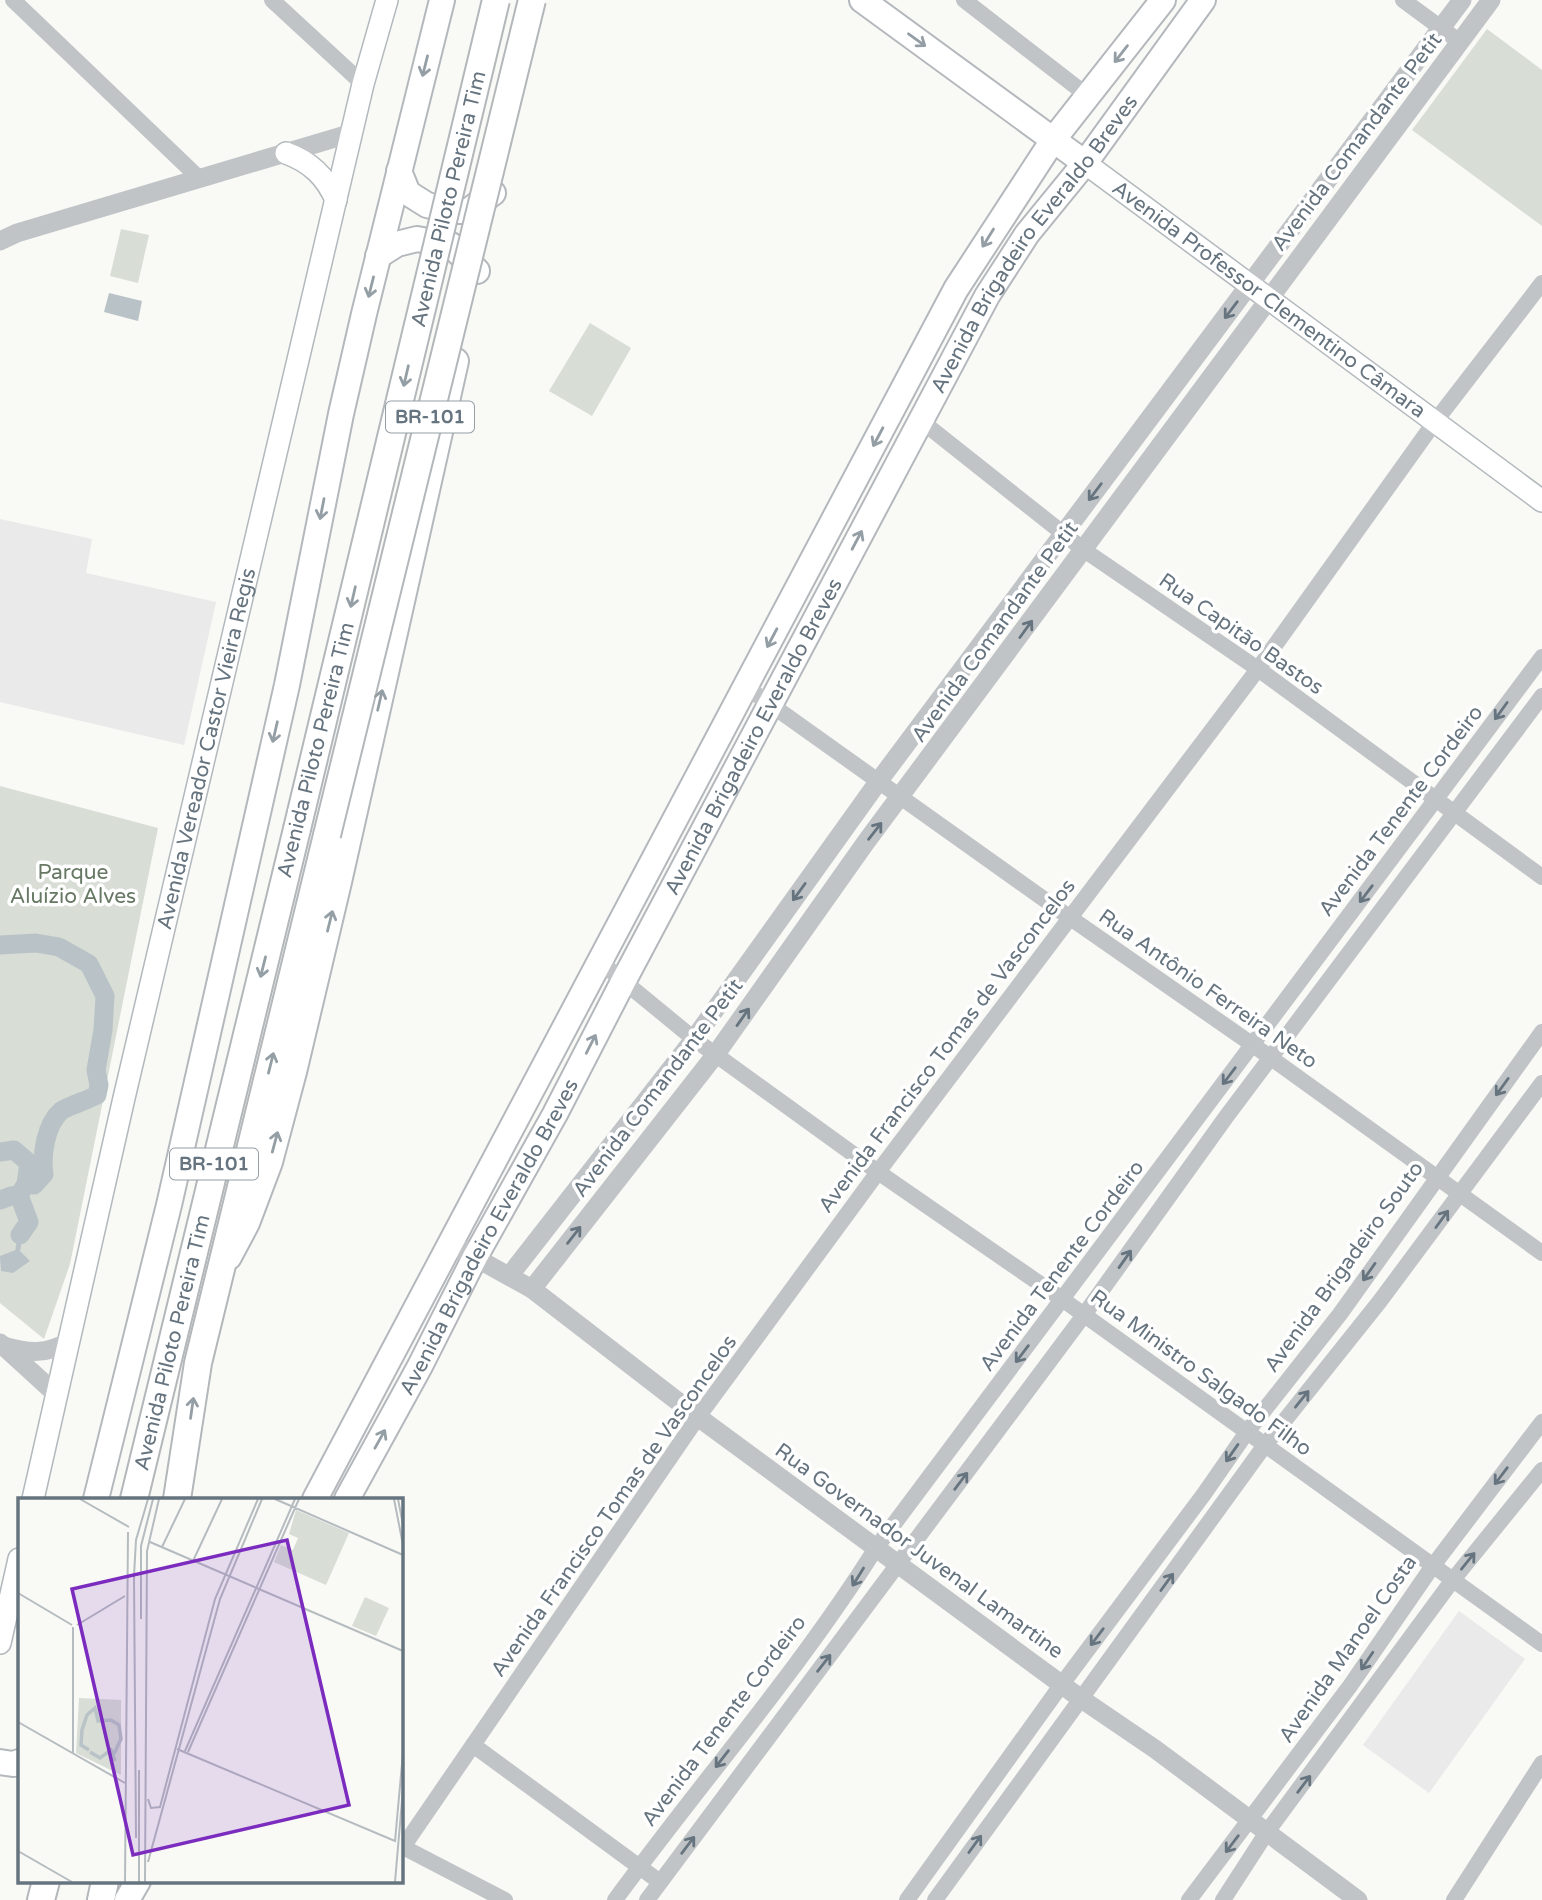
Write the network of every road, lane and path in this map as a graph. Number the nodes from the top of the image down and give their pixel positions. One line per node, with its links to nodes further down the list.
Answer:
1 (13, 0): 24 (street)
2 (272, 0): 17 (street)
3 (387, 0): 17 (main road, Avenida Vereador Castor Vieira Regis)
4 (442, 0): 23 (main road, one-way to 23)
5 (496, 0): 81 (highway, Avenida Piloto Pereira Tim / BR-101, one-way to 81, bridge)
6 (533, 0): 65 (highway, Avenida Piloto Pereira Tim / BR-101, one-way to 6, bridge)
7 (541, 0): 25 (main road)
8 (964, 0): 18 (street)
9 (1163, 0): 18 (main road, Avenida Brigadeiro Everaldo Breves, one-way to 18)
10 (1203, 0): 22 (main road, Avenida Brigadeiro Everaldo Breves)
11 (1403, 0): 15 (street)
12 (1462, 0): 15 (street, Avenida Comandante Petit)
13 (1491, 0): 16 (street, Avenida Comandante Petit)
14 (865, 1): 20 (main road, Avenida Professor Clementino Câmara, one-way to 20)
15 (1442, 28): 16 (street); 31 (street, Avenida Comandante Petit)
16 (1460, 42): 32 (street, Avenida Comandante Petit)
17 (363, 84): 19 (main road, Avenida Vereador Castor Vieira Regis)
18 (1088, 96): 20 (main road, Avenida Brigadeiro Everaldo Breves)
19 (352, 133): 21 (street); 26 (main road, Avenida Vereador Castor Vieira Regis)
20 (1054, 140): 22 (main road, Avenida Professor Clementino Câmara); 42 (main road, Avenida Brigadeiro Everaldo Breves, one-way to 42)
21 (286, 153): 24 (street); 26 (main road)
22 (1085, 163): 31 (main road, Avenida Professor Clementino Câmara); 33 (main road, Avenida Brigadeiro Everaldo Breves)
23 (399, 172): 25 (main road); 28 (main road)
24 (200, 179): 27 (street)
25 (494, 193): 29 (main road)
26 (336, 201): 70 (main road, Avenida Vereador Castor Vieira Regis)
27 (6, 236)
28 (379, 256): 29 (main road); 80 (main road, one-way to 80)
29 (477, 271): 65 (main road, one-way to 29)
30 (1542, 283): 34 (street, Avenida Francisco Tomas de Vasconcelos)
31 (1250, 284): 32 (main road, Avenida Professor Clementino Câmara); 36 (street, Avenida Comandante Petit, one-way to 36)
32 (1268, 298): 34 (main road, Avenida Professor Clementino Câmara); 37 (street, Avenida Comandante Petit)
33 (920, 420): 36 (street, Rua Capitão Bastos); 44 (main road, Avenida Brigadeiro Everaldo Breves, one-way to 33)
34 (1434, 423): 35 (main road, Avenida Professor Clementino Câmara); 41 (street, Avenida Francisco Tomas de Vasconcelos)
35 (1542, 501)
36 (1063, 535): 37 (street, Rua Capitão Bastos); 38 (street, Avenida Comandante Petit)
37 (1084, 551): 40 (street, Avenida Comandante Petit, one-way to 37); 41 (street, Rua Capitão Bastos)
38 (980, 646): 40 (street); 45 (street, Avenida Comandante Petit)
39 (1542, 657): 47 (street, Avenida Tenente Cordeiro, one-way to 47)
40 (1002, 662): 46 (street, Avenida Comandante Petit)
41 (1258, 670): 47 (street, Rua Capitão Bastos); 50 (street, Avenida Francisco Tomas de Vasconcelos)
42 (746, 687): 44 (street, Rua Antônio Ferreira Neto); 51 (main road, Avenida Brigadeiro Everaldo Breves)
43 (1542, 696): 48 (street, Avenida Tenente Cordeiro)
44 (771, 705): 45 (street, Rua Antônio Ferreira Neto); 52 (main road, Avenida Brigadeiro Everaldo Breves)
45 (878, 782): 46 (street, Rua Antônio Ferreira Neto); 54 (street, Avenida Comandante Petit, one-way to 54)
46 (901, 797): 50 (street, Rua Antônio Ferreira Neto); 56 (street, Avenida Comandante Petit, one-way to 46)
47 (1436, 801): 48 (street, Rua Capitão Bastos); 55 (street, Avenida Tenente Cordeiro, one-way to 55)
48 (1455, 815): 49 (street, Rua Capitão Bastos); 57 (street, Avenida Tenente Cordeiro)
49 (1542, 877)
50 (1069, 917): 55 (street, Rua Antônio Ferreira Neto); 59 (street, Avenida Francisco Tomas de Vasconcelos)
51 (599, 961): 52 (street, Rua Ministro Salgado Filho); 62 (main road, Avenida Brigadeiro Everaldo Breves)
52 (624, 980): 54 (street, Rua Ministro Salgado Filho); 64 (main road, Avenida Brigadeiro Everaldo Breves, one-way to 52)
53 (1542, 1032): 60 (street, Avenida Brigadeiro Souto, one-way to 60)
54 (694, 1039): 56 (street, Rua Ministro Salgado Filho); 66 (street, Avenida Comandante Petit)
55 (1253, 1045): 57 (street, Rua Antônio Ferreira Neto); 68 (street, Avenida Tenente Cordeiro, one-way to 68)
56 (716, 1054): 59 (street, Rua Ministro Salgado Filho); 67 (street, Avenida Comandante Petit, one-way to 56)
57 (1272, 1059): 60 (street, Rua Antônio Ferreira Neto); 69 (street, Avenida Tenente Cordeiro, one-way to 57)
58 (1542, 1083): 61 (street, Avenida Brigadeiro Souto)
59 (878, 1172): 68 (street, Rua Ministro Salgado Filho); 73 (street, Avenida Francisco Tomas de Vasconcelos)
60 (1437, 1177): 61 (street, Rua Antônio Ferreira Neto); 75 (street, Avenida Brigadeiro Souto, one-way to 75)
61 (1460, 1193): 63 (street, Rua Antônio Ferreira Neto); 76 (street, Avenida Brigadeiro Souto, one-way to 61)
62 (451, 1244): 64 (street, Rua Governador Juvenal Lamartine); 84 (main road, Avenida Brigadeiro Everaldo Breves)
63 (1542, 1253)
64 (475, 1256): 66 (street, Rua Governador Juvenal Lamartine); 85 (main road, Avenida Brigadeiro Everaldo Breves, one-way to 64)
65 (219, 1272): 77 (highway, Avenida Piloto Pereira Tim / BR-101, one-way to 65)
66 (510, 1275): 67 (street, Rua Governador Juvenal Lamartine)
67 (532, 1289): 73 (street, Rua Governador Juvenal Lamartine)
68 (1062, 1299): 69 (street, Rua Ministro Salgado Filho); 86 (street, Avenida Tenente Cordeiro, one-way to 86)
69 (1084, 1315): 75 (street, Rua Ministro Salgado Filho); 88 (street, Avenida Tenente Cordeiro, one-way to 69)
70 (69, 1340): 71 (street); 72 (main road, Avenida Vereador Castor Vieira Regis)
71 (1, 1345): 72 (street)
72 (57, 1395): 79 (main road, Avenida Vereador Castor Vieira Regis)
73 (698, 1418): 86 (street, Rua Governador Juvenal Lamartine); 95 (street, Avenida Francisco Tomas de Vasconcelos)
74 (1542, 1422): 89 (street, Avenida Manoel Costa, one-way to 89)
75 (1247, 1432): 76 (street, Rua Ministro Salgado Filho); 93 (street, Avenida Brigadeiro Souto, one-way to 93)
76 (1265, 1445): 89 (street, Rua Ministro Salgado Filho); 94 (street, Avenida Brigadeiro Souto, one-way to 76)
77 (186, 1448): 82 (highway, Avenida Piloto Pereira Tim / BR-101); 83 (main road)
78 (1542, 1470): 90 (street, Avenida Manoel Costa, one-way to 78)
79 (33, 1498)
80 (96, 1498)
81 (134, 1498)
82 (177, 1498)
83 (191, 1498)
84 (316, 1498)
85 (348, 1498)
86 (876, 1548): 88 (street, Rua Governador Juvenal Lamartine); 102 (street, Avenida Tenente Cordeiro, one-way to 102)
87 (18, 1563): 91 (main road)
88 (898, 1564): 93 (street, Rua Governador Juvenal Lamartine); 105 (street, Avenida Tenente Cordeiro, one-way to 88)
89 (1432, 1567): 90 (street, Rua Ministro Salgado Filho); 99 (street, Avenida Manoel Costa, one-way to 99)
90 (1452, 1581): 92 (street, Rua Ministro Salgado Filho); 100 (street, Avenida Manoel Costa, one-way to 90)
91 (0, 1643)
92 (1542, 1644)
93 (1062, 1684): 94 (street, Rua Governador Juvenal Lamartine); 111 (street, Avenida Brigadeiro Souto)
94 (1080, 1698): 99 (street, Rua Governador Juvenal Lamartine); 112 (street, Avenida Brigadeiro Souto, one-way to 94)
95 (473, 1745): 101 (street, Avenida Francisco Tomas de Vasconcelos); 102 (street)
96 (0, 1762): 97 (main road)
97 (18, 1762)
98 (1542, 1763): 116 (street)
99 (1251, 1820): 100 (street, Rua Governador Juvenal Lamartine); 113 (street, Avenida Manoel Costa, one-way to 113)
100 (1267, 1832): 114 (street, Avenida Manoel Costa); 115 (street, Rua Governador Juvenal Lamartine)
101 (402, 1847): 108 (street)
102 (639, 1868): 105 (street); 109 (street, Avenida Tenente Cordeiro)
103 (105, 1882): 106 (highway)
104 (137, 1882): 107 (main road)
105 (660, 1882): 110 (street, Avenida Tenente Cordeiro)
106 (101, 1900)
107 (127, 1900)
108 (505, 1900)
109 (615, 1900)
110 (647, 1900)
111 (907, 1900)
112 (935, 1900)
113 (1189, 1900)
114 (1223, 1900)
115 (1358, 1900)
116 (1454, 1900)

